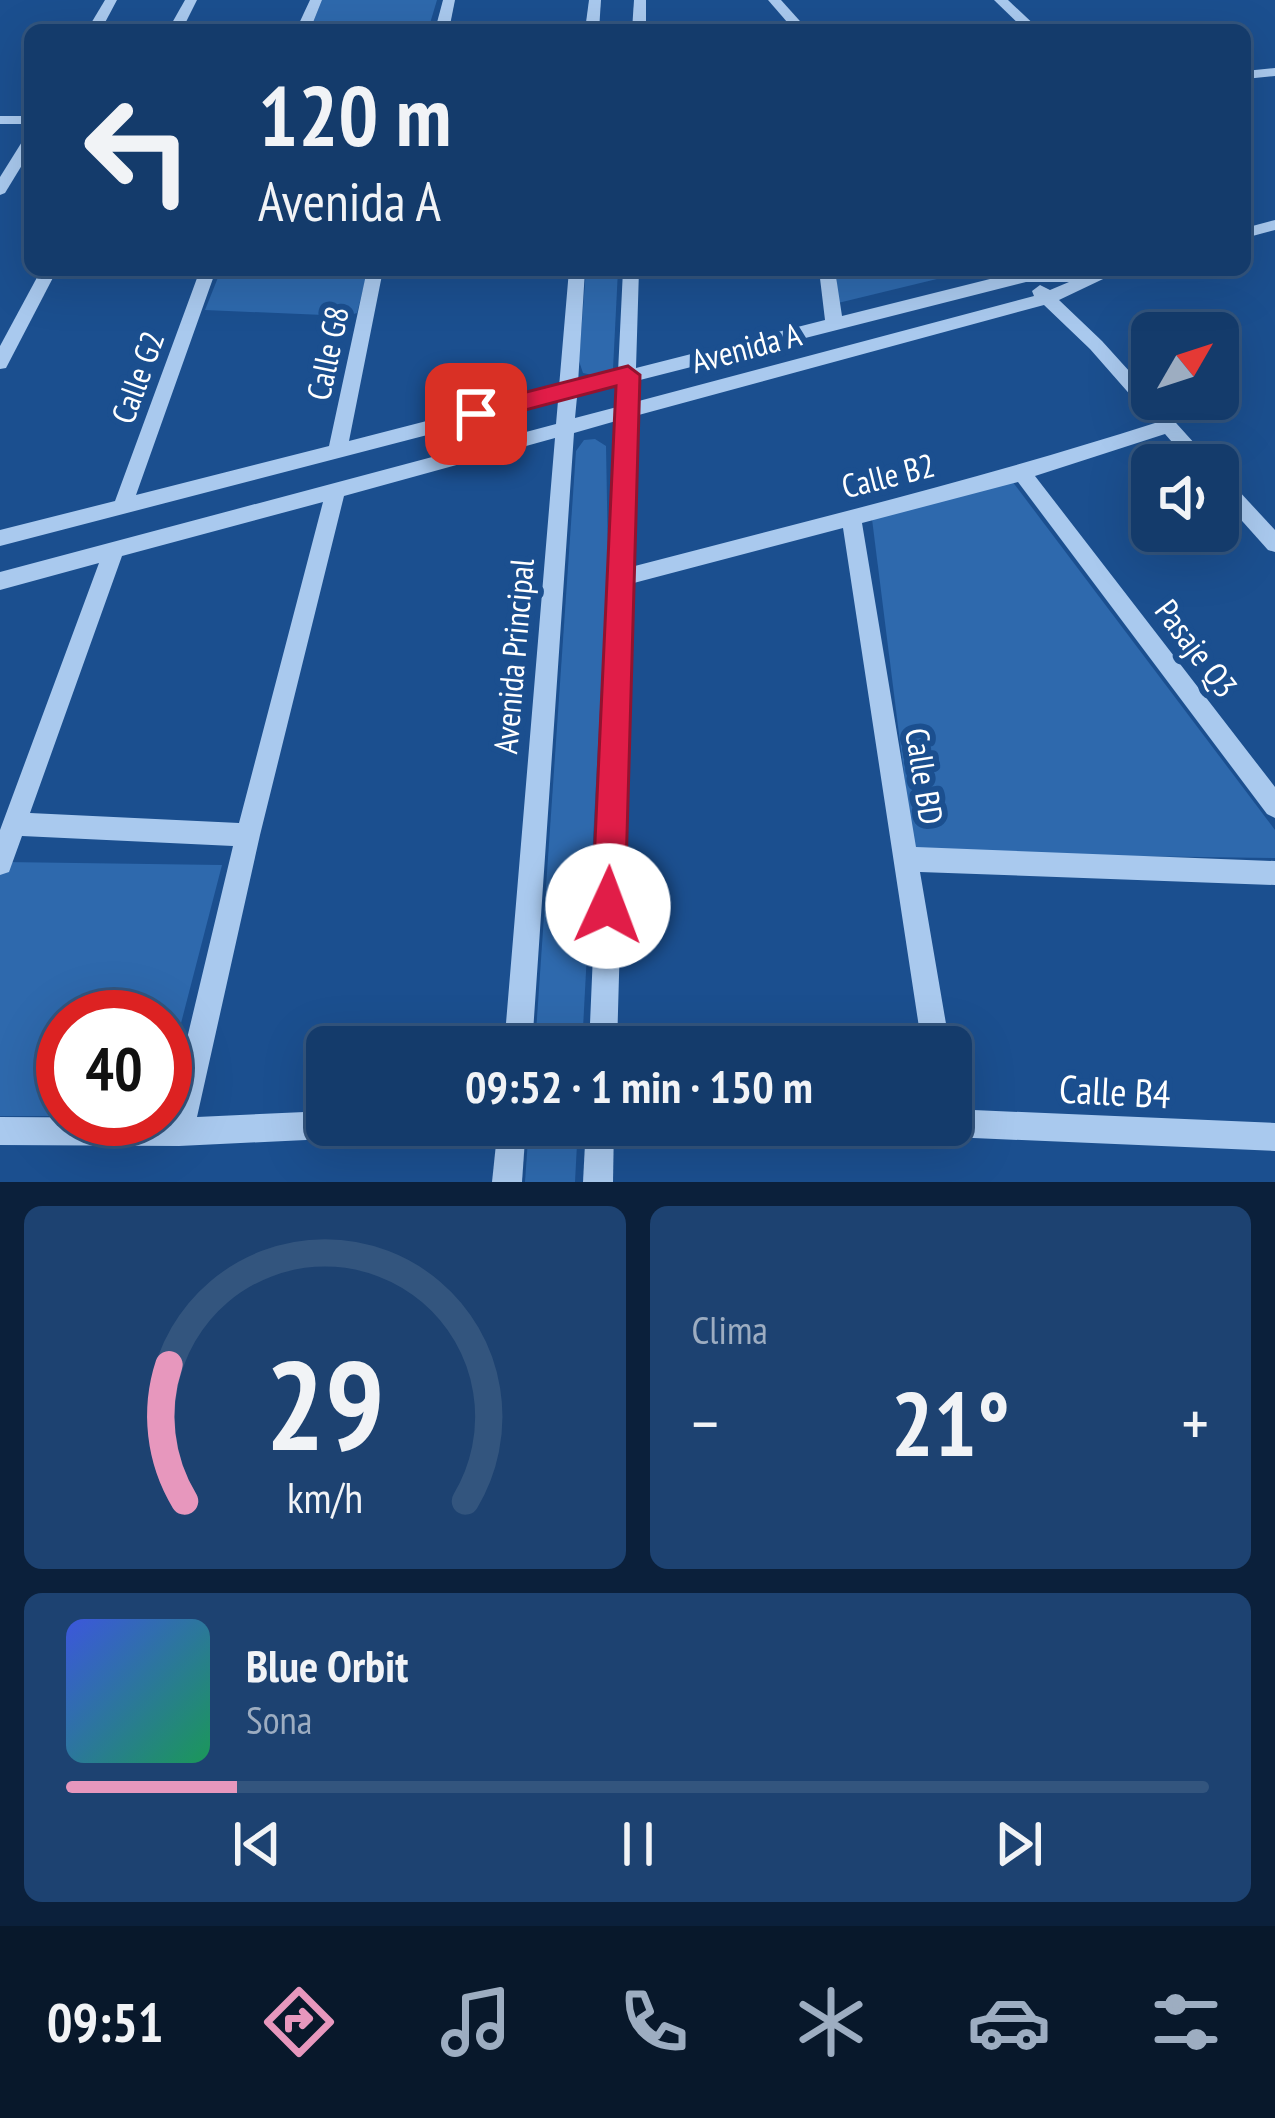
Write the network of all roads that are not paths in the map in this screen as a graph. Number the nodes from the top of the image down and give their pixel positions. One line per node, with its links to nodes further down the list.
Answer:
1 (774, 0): 3 (street)
2 (1000, 0): 4 (street)
3 (796, 24)
4 (1027, 24)
5 (24, 150): 6 (street)
6 (0, 190)
7 (46, 276): 20 (street)
8 (206, 276): 31 (street, Calle G2)
9 (374, 276): 27 (street, Calle G8)
10 (577, 276): 22 (street, Avenida Principal)
11 (631, 276): 21 (street)
12 (828, 276): 19 (street)
13 (1011, 276): 19 (street, Avenida A)
14 (1026, 276): 18 (street)
15 (1062, 276): 17 (street, Avenida A)
16 (1094, 276): 17 (street, Avenida A)
17 (1088, 278): 18 (street, Avenida A)
18 (1048, 298): 23 (street, Avenida A); 24 (street)
19 (834, 322): 21 (street, Avenida A)
20 (0, 363)
21 (628, 375): 22 (street, Avenida A); 23 (street)
22 (568, 390): 25 (street, Avenida Principal); 27 (street, Avenida A)
23 (626, 411): 25 (street, Avenida A); 36 (street)
24 (1169, 426): 26 (street); 28 (street, Calle B2)
25 (567, 427): 29 (street, Avenida A); 44 (street, Avenida Principal)
26 (1185, 444)
27 (338, 449): 31 (street, Avenida A)
28 (1022, 473): 32 (street, Calle B2); 38 (street, Pasaje Q3)
29 (335, 493): 35 (street, Avenida A); 40 (street)
30 (1239, 504): 34 (street)
31 (123, 505): 33 (street, Avenida A)
32 (851, 515): 36 (street, Calle B2); 41 (street, Calle BD)
33 (0, 538)
34 (1275, 544)
35 (114, 551): 37 (street, Avenida A); 39 (street)
36 (621, 578): 45 (street)
37 (0, 581)
38 (1275, 806)
39 (15, 824): 40 (street); 42 (street)
40 (248, 835): 47 (street)
41 (905, 859): 43 (street); 46 (street, Calle BD)
42 (0, 863)
43 (1275, 874)
44 (520, 1026)
45 (604, 1026)
46 (933, 1026)
47 (192, 1076)
48 (972, 1124): 53 (street, Calle B4)
49 (306, 1126): 52 (street)
50 (0, 1131): 51 (street)
51 (36, 1131)
52 (192, 1131)
53 (1275, 1137)
54 (510, 1146): 56 (street)
55 (599, 1146): 57 (street)
56 (507, 1182)
57 (598, 1182)

